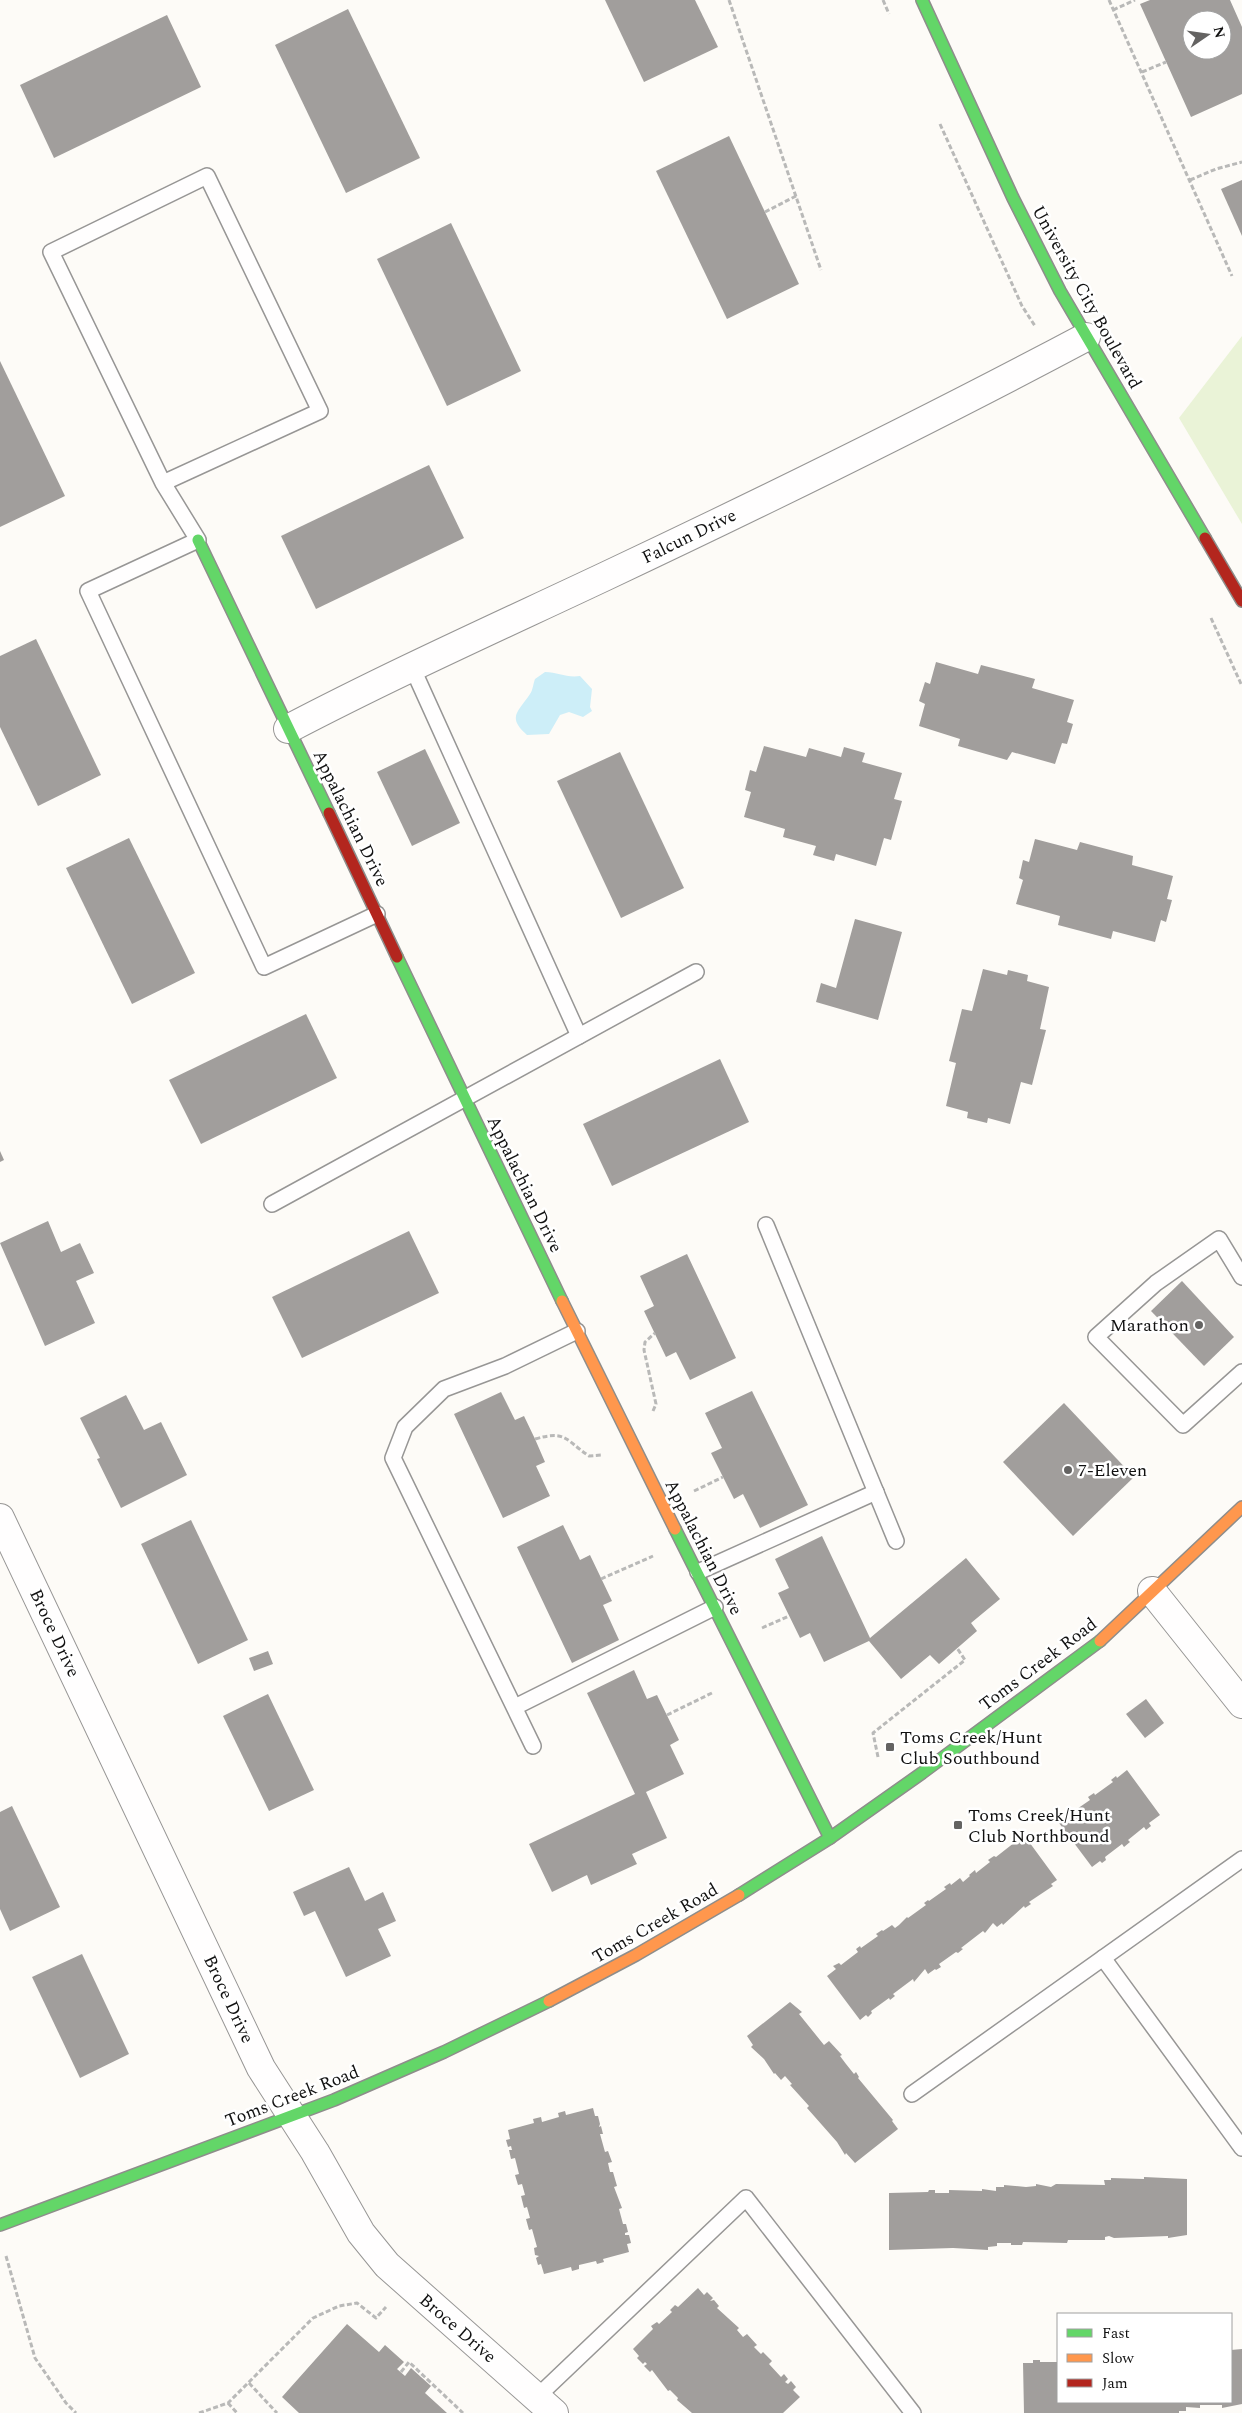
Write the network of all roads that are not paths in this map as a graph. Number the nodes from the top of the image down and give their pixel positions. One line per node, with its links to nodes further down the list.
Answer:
1 (922, 0): 2 (main road, University City Boulevard)
2 (1086, 337): 5 (main road, University City Boulevard); 6 (street, Falcun Drive)
3 (163, 483): 3 (lane); 4 (lane)
4 (198, 540): 7 (main road, Appalachian Drive); 8 (lane)
5 (1242, 601)
6 (412, 667): 7 (street, Falcun Drive); 10 (lane)
7 (288, 729): 8 (main road, Appalachian Drive)
8 (377, 914): 11 (main road, Appalachian Drive)
9 (696, 972): 10 (lane)
10 (579, 1036): 11 (lane)
11 (465, 1098): 12 (lane); 15 (main road, Appalachian Drive)
12 (272, 1204)
13 (766, 1225): 17 (lane)
14 (1242, 1276): 16 (lane)
15 (577, 1331): 21 (main road, Appalachian Drive); 25 (lane)
16 (1242, 1372)
17 (876, 1492): 20 (lane); 21 (lane)
18 (1242, 1507): 22 (main road, Toms Creek Road)
19 (0, 1518): 31 (street, Broce Drive)
20 (896, 1541)
21 (698, 1572): 23 (main road, Appalachian Drive)
22 (1152, 1591): 24 (street); 27 (main road, Toms Creek Road)
23 (715, 1608): 25 (lane); 27 (main road, Appalachian Drive)
24 (1242, 1704)
25 (515, 1707): 26 (lane)
26 (533, 1746)
27 (830, 1838): 31 (main road, Toms Creek Road)
28 (1242, 1859): 29 (lane)
29 (1103, 1958): 30 (lane); 32 (lane)
30 (912, 2094)
31 (291, 2115): 33 (main road, Toms Creek Road); 34 (street, Broce Drive)
32 (1242, 2148)
33 (0, 2225)
34 (545, 2405): 35 (lane)
35 (913, 2413)

